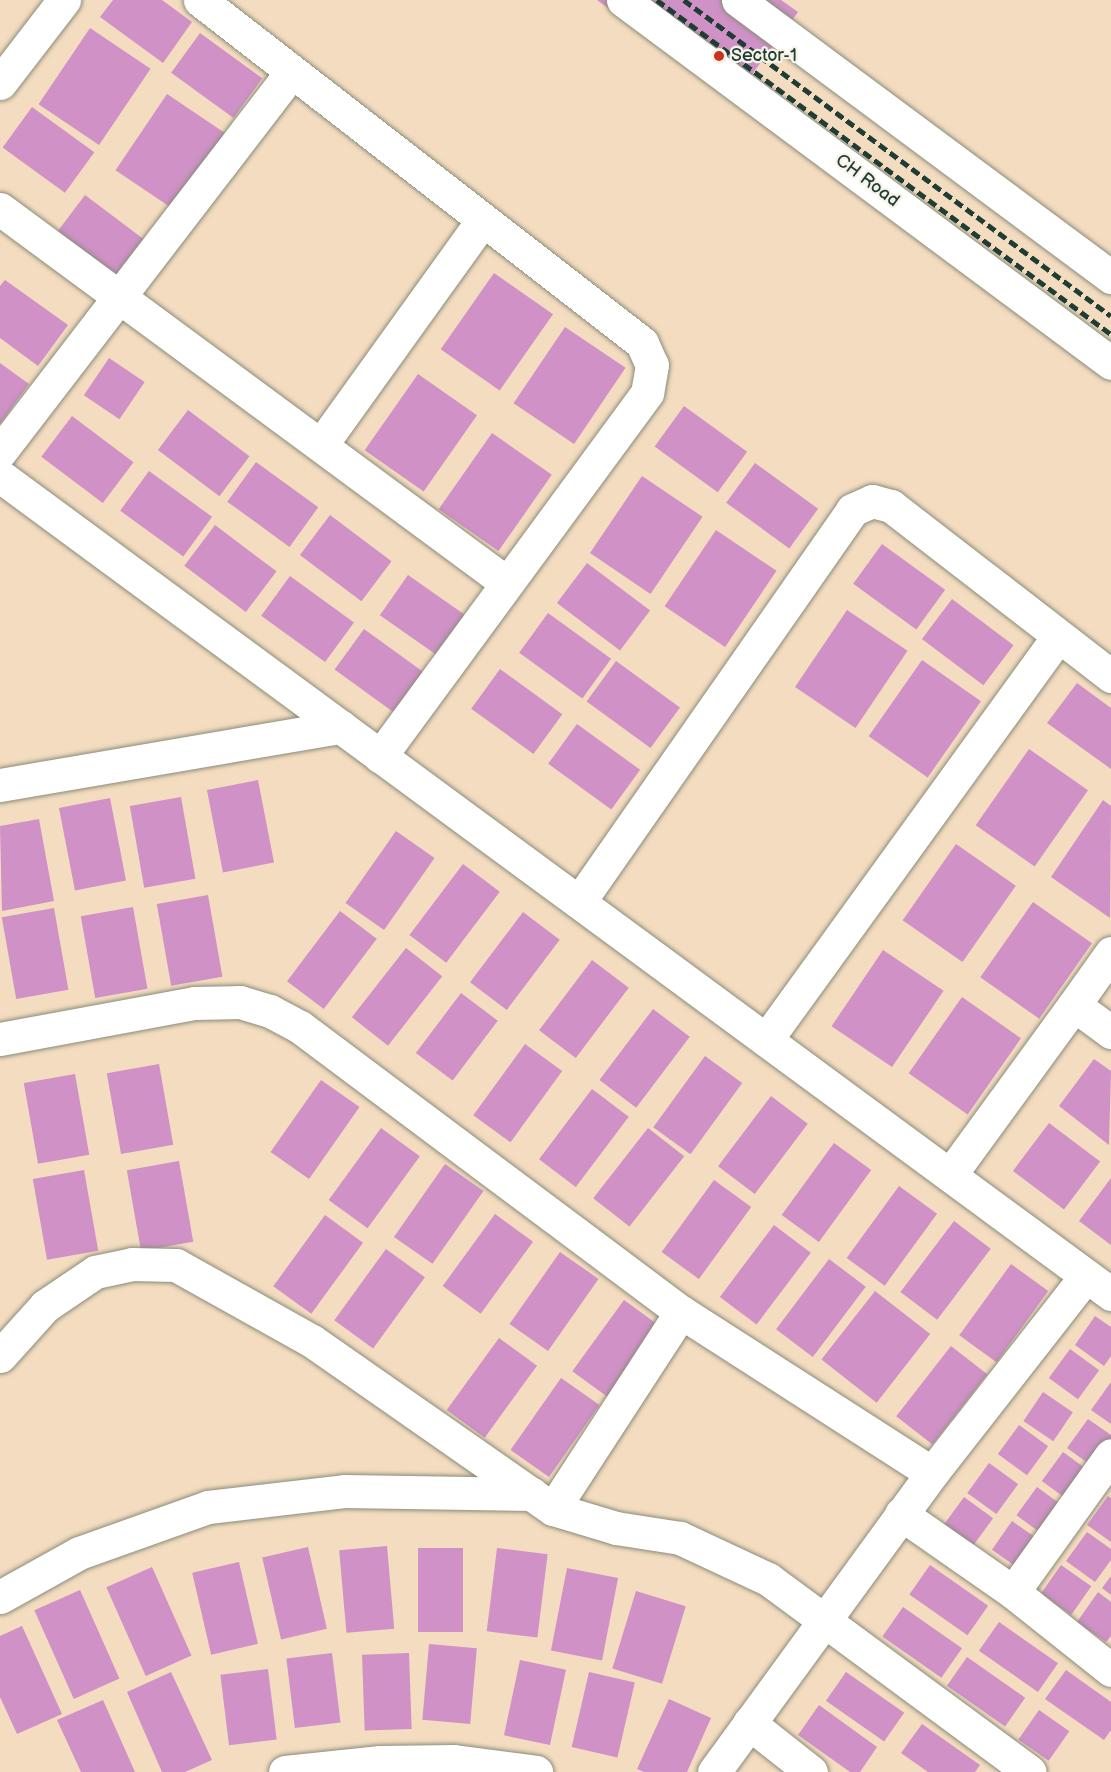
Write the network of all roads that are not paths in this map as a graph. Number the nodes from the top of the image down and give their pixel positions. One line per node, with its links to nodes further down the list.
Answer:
1 (64, 0): 6 (street)
2 (200, 0): 5 (street)
3 (623, 0): 11 (street, CH Road)
4 (738, 0): 9 (street)
5 (292, 72): 8 (street); 10 (street)
6 (0, 83)
7 (0, 208): 10 (street)
8 (482, 221): 12 (street); 15 (street)
9 (1111, 277)
10 (121, 298): 12 (street); 13 (street)
11 (1111, 363)
12 (321, 445): 15 (street)
13 (0, 452)
14 (0, 476): 18 (street)
15 (507, 583): 19 (street)
16 (1058, 637): 17 (street); 21 (street); 26 (street)
17 (1111, 676)
18 (341, 727): 19 (street); 20 (street)
19 (380, 756): 21 (street)
20 (0, 785)
21 (579, 902): 26 (street)
22 (1111, 953): 23 (street)
23 (1074, 1005): 24 (street); 27 (street)
24 (1111, 1032)
25 (0, 1039): 29 (street)
26 (766, 1040): 27 (street)
27 (950, 1175): 28 (street)
28 (1099, 1285): 32 (street)
29 (681, 1312): 32 (street); 33 (street)
30 (0, 1356): 33 (street)
31 (1111, 1455): 35 (street)
32 (932, 1473): 34 (street)
33 (542, 1502): 36 (street); 37 (street)
34 (901, 1514): 35 (street); 37 (street)
35 (1013, 1592): 38 (street)
36 (0, 1597)
37 (824, 1620): 39 (street); 44 (street)
38 (1108, 1660)
39 (749, 1723): 42 (street); 43 (street)
40 (285, 1772): 41 (street)
41 (536, 1772)
42 (714, 1772)
43 (811, 1772)
44 (1030, 1772)

